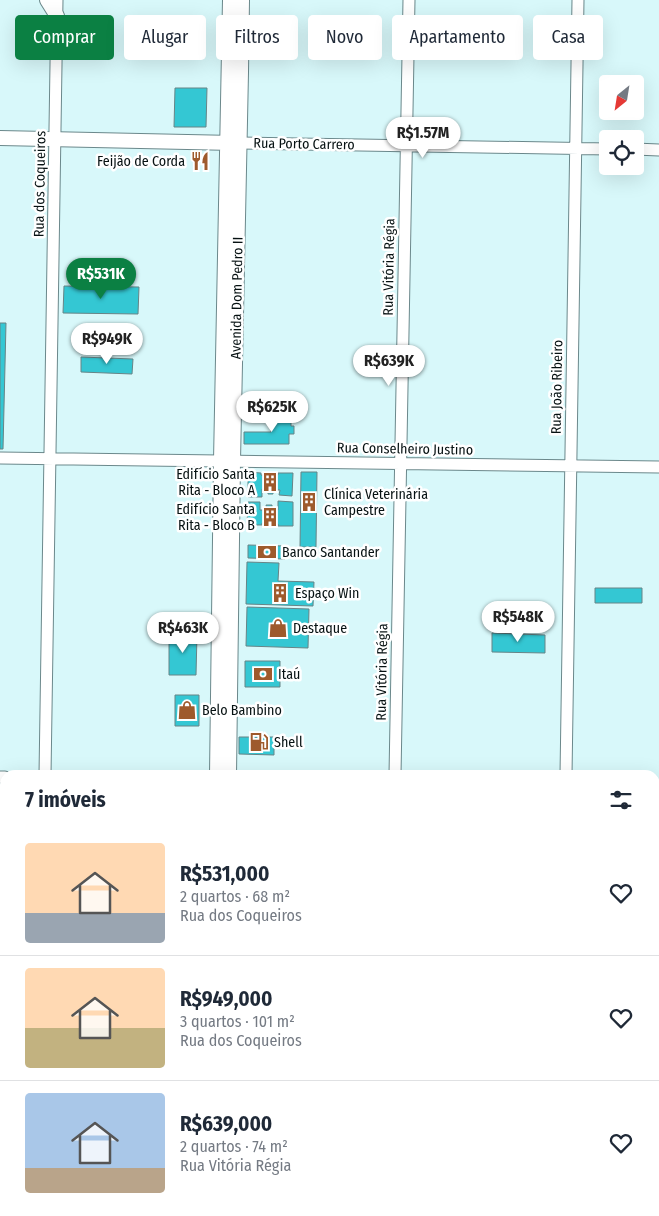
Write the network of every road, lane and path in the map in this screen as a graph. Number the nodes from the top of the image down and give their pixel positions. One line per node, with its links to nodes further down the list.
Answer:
1 (47, 0): 9 (main road)
2 (57, 0): 10 (street, Rua dos Coqueiros)
3 (222, 0): 11 (main road)
4 (230, 0): 12 (main road, Avenida Dom Pedro II)
5 (242, 0): 13 (main road, Avenida Dom Pedro II)
6 (249, 0): 14 (main road)
7 (409, 0): 20 (street, Rua Vitória Régia)
8 (578, 0): 21 (street, Rua João Ribeiro)
9 (56, 15)
10 (57, 15)
11 (232, 15)
12 (234, 15)
13 (237, 15)
14 (238, 15)
15 (57, 60): 18 (street, Rua dos Coqueiros)
16 (234, 60): 19 (main road, Avenida Dom Pedro II)
17 (0, 138): 18 (main road, Rua Porto Carrero)
18 (56, 139): 19 (main road, Rua Porto Carrero); 26 (street, Rua dos Coqueiros)
19 (233, 143): 20 (street, Rua Porto Carrero); 27 (main road, Avenida Dom Pedro II)
20 (406, 146): 21 (street, Rua Porto Carrero); 28 (street, Rua Vitória Régia)
21 (576, 148): 22 (street, Rua Porto Carrero); 29 (street, Rua João Ribeiro)
22 (599, 149)
23 (644, 149): 24 (street)
24 (659, 150)
25 (0, 458): 26 (street, Rua Conselheiro Justino)
26 (50, 459): 27 (street, Rua Conselheiro Justino); 31 (street, Rua dos Coqueiros)
27 (227, 461): 28 (street, Rua Conselheiro Justino); 32 (main road, Avenida Dom Pedro II); 33 (main road, Avenida Dom Pedro II)
28 (401, 464): 29 (street, Rua Conselheiro Justino); 34 (street, Rua Vitória Régia)
29 (571, 466): 30 (street, Rua Conselheiro Justino); 35 (street, Rua João Ribeiro)
30 (659, 468)
31 (45, 770)
32 (217, 770)
33 (229, 770)
34 (395, 770)
35 (566, 770)

